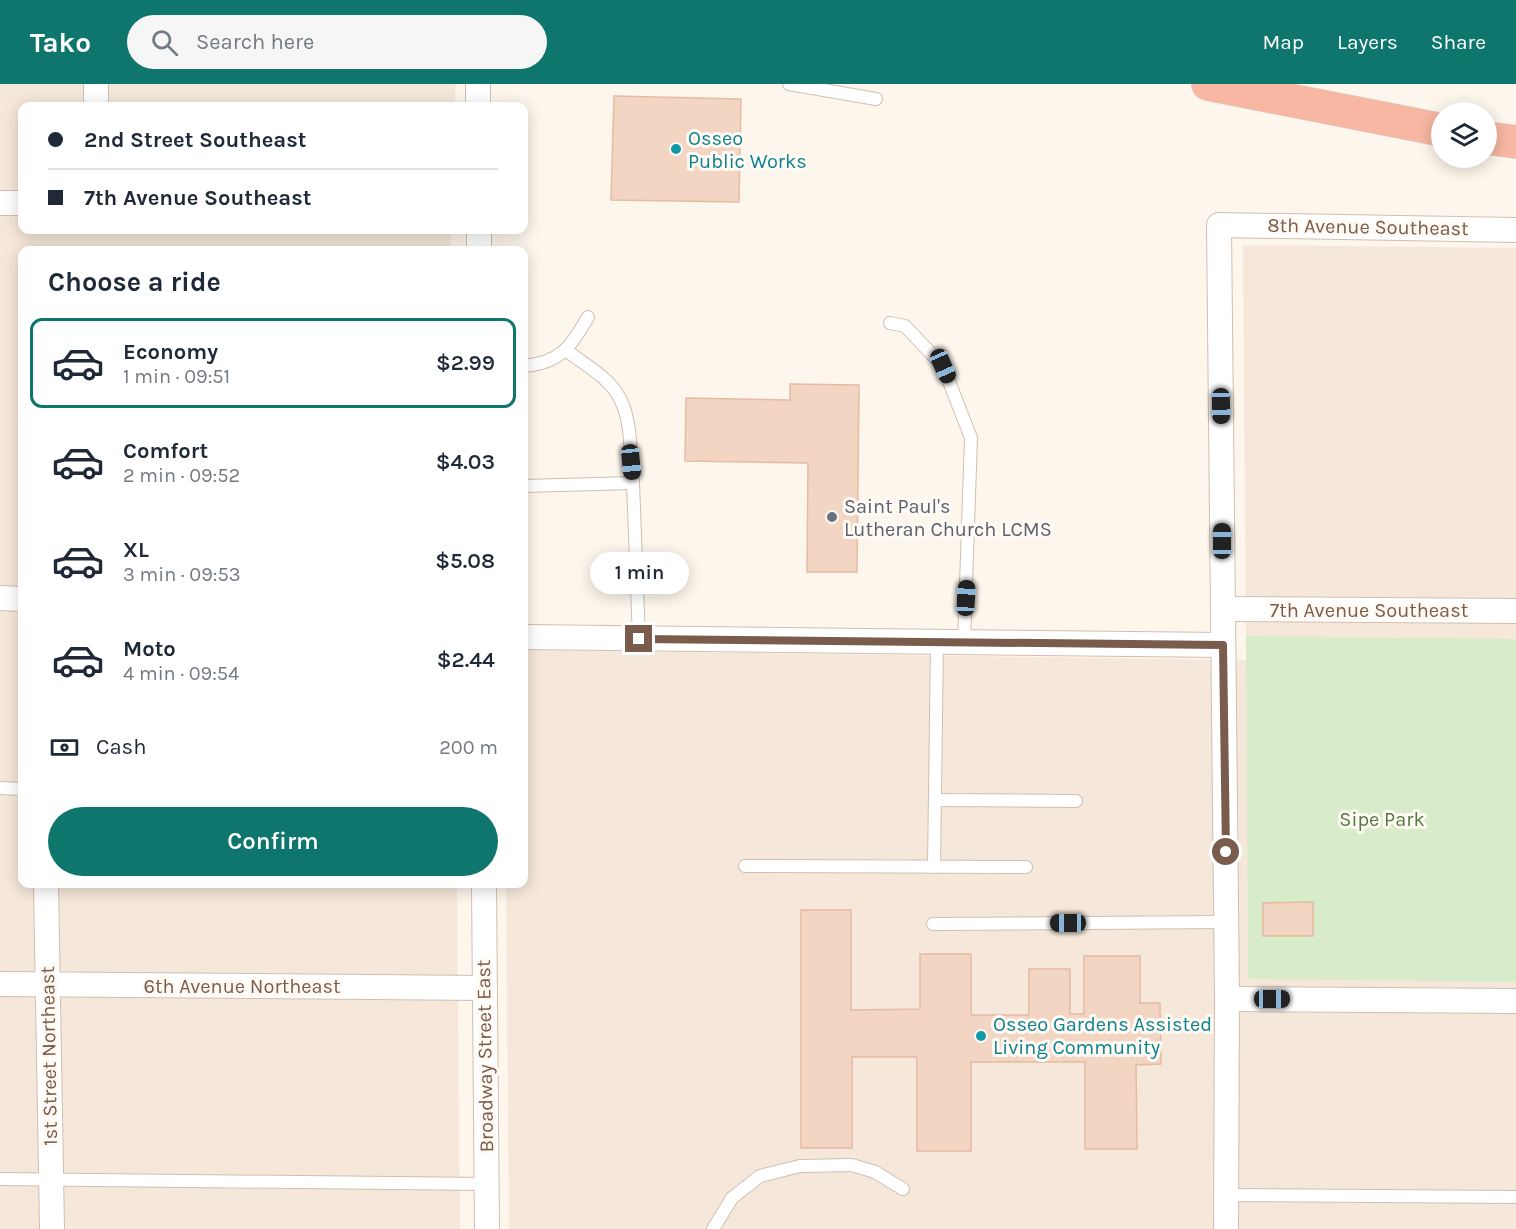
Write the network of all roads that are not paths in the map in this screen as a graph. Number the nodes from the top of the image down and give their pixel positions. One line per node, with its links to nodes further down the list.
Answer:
1 (96, 84): 6 (street)
2 (477, 84): 7 (street)
3 (789, 84): 5 (lane)
4 (1208, 84): 8 (highway)
5 (876, 99)
6 (96, 102)
7 (478, 102)
8 (1431, 128)
9 (1497, 139): 10 (highway)
10 (1516, 142)
11 (0, 203): 12 (street)
12 (18, 203)
13 (1516, 230): 22 (street, 8th Avenue Southeast)
14 (588, 317): 16 (lane)
15 (890, 323): 27 (lane)
16 (566, 350): 17 (lane); 18 (lane)
17 (528, 366)
18 (633, 483): 19 (lane); 25 (lane)
19 (528, 486)
20 (0, 598): 21 (street)
21 (18, 599)
22 (1223, 609): 23 (street, 7th Avenue Southeast); 28 (street)
23 (1516, 611)
24 (528, 637): 25 (street)
25 (639, 639): 26 (street)
26 (937, 642): 27 (street); 31 (lane)
27 (964, 642): 28 (street)
28 (1223, 645): 38 (street)
29 (0, 788): 30 (lane)
30 (18, 789)
31 (935, 800): 32 (lane); 34 (lane)
32 (1076, 801)
33 (745, 866): 34 (lane)
34 (934, 867): 35 (lane)
35 (1026, 867)
36 (46, 888): 41 (street, 1st Street Northeast)
37 (484, 888): 42 (street, Broadway Street East)
38 (1226, 922): 39 (lane); 43 (street)
39 (933, 924)
40 (0, 984): 41 (street, 6th Avenue Northeast)
41 (48, 984): 42 (street, 6th Avenue Northeast); 46 (street, 1st Street Northeast)
42 (485, 988): 47 (street, Broadway Street East)
43 (1227, 999): 44 (street); 49 (street)
44 (1516, 1001)
45 (0, 1179): 46 (lane)
46 (51, 1179): 47 (lane); 51 (street, 1st Street Northeast)
47 (487, 1184): 52 (street, Broadway Street East)
48 (903, 1189): 53 (lane)
49 (1226, 1195): 50 (lane); 54 (street)
50 (1516, 1197)
51 (52, 1229)
52 (487, 1229)
53 (713, 1229)
54 (1226, 1229)

